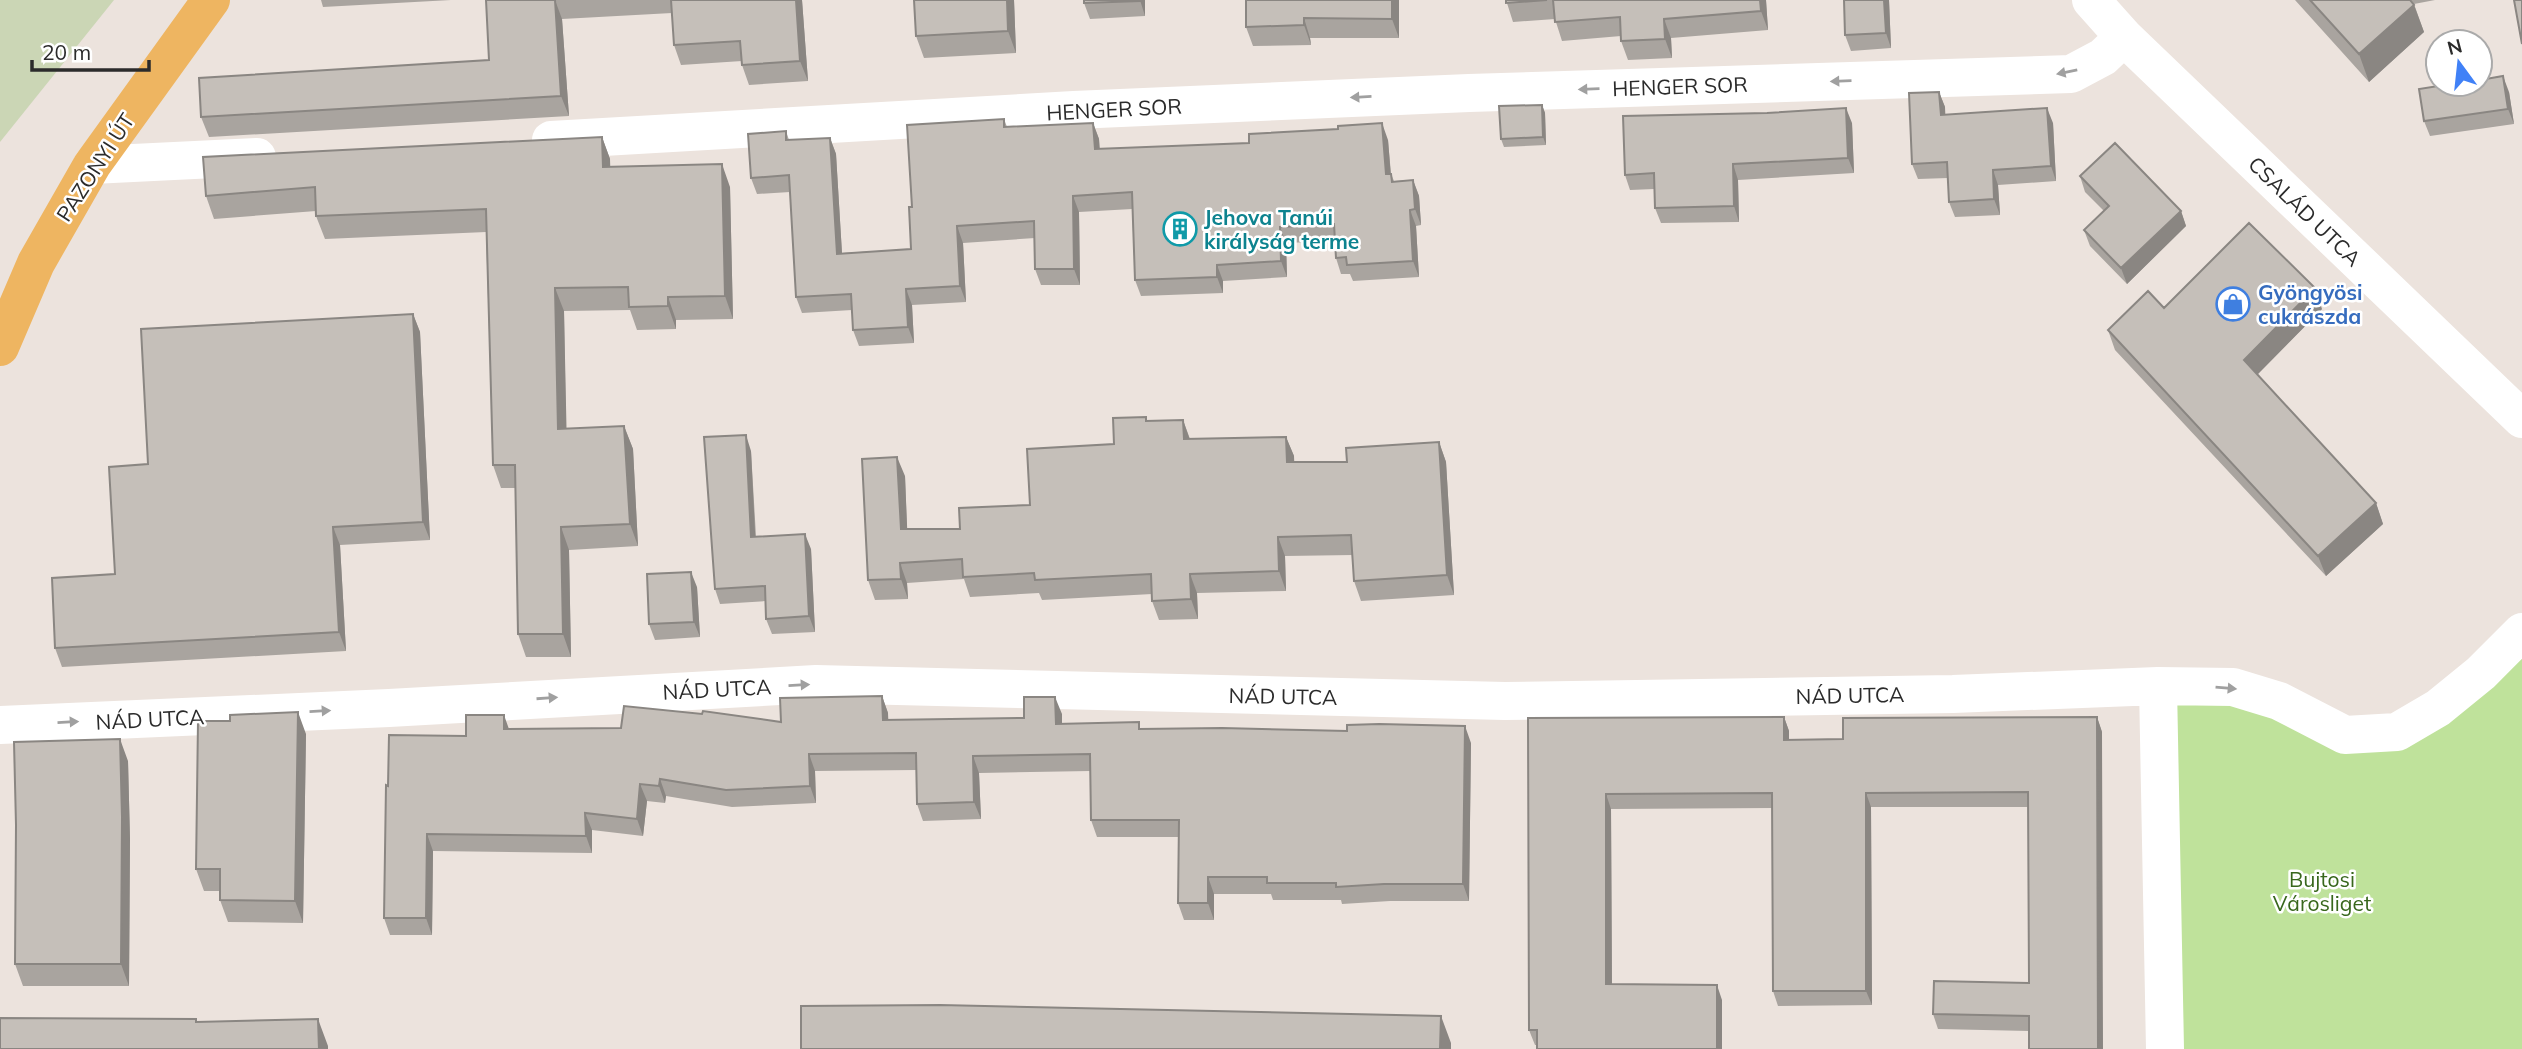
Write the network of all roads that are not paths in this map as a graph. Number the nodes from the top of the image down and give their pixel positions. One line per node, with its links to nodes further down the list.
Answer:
1 (211, 0): 6 (main road, PAZONYI ÚT)
2 (2091, 0): 3 (street, CSALÁD UTCA)
3 (2124, 37): 4 (street, HENGER SOR, one-way to 4); 8 (street, CSALÁD UTCA)
4 (519, 142)
5 (298, 155): 6 (street)
6 (92, 165): 7 (main road, PAZONYI ÚT)
7 (0, 347)
8 (2522, 419)
9 (2522, 632): 10 (street, NÁD UTCA, one-way to 9)
10 (2158, 686): 11 (street, NÁD UTCA, one-way to 10); 12 (street)
11 (0, 725)
12 (2165, 1049)

